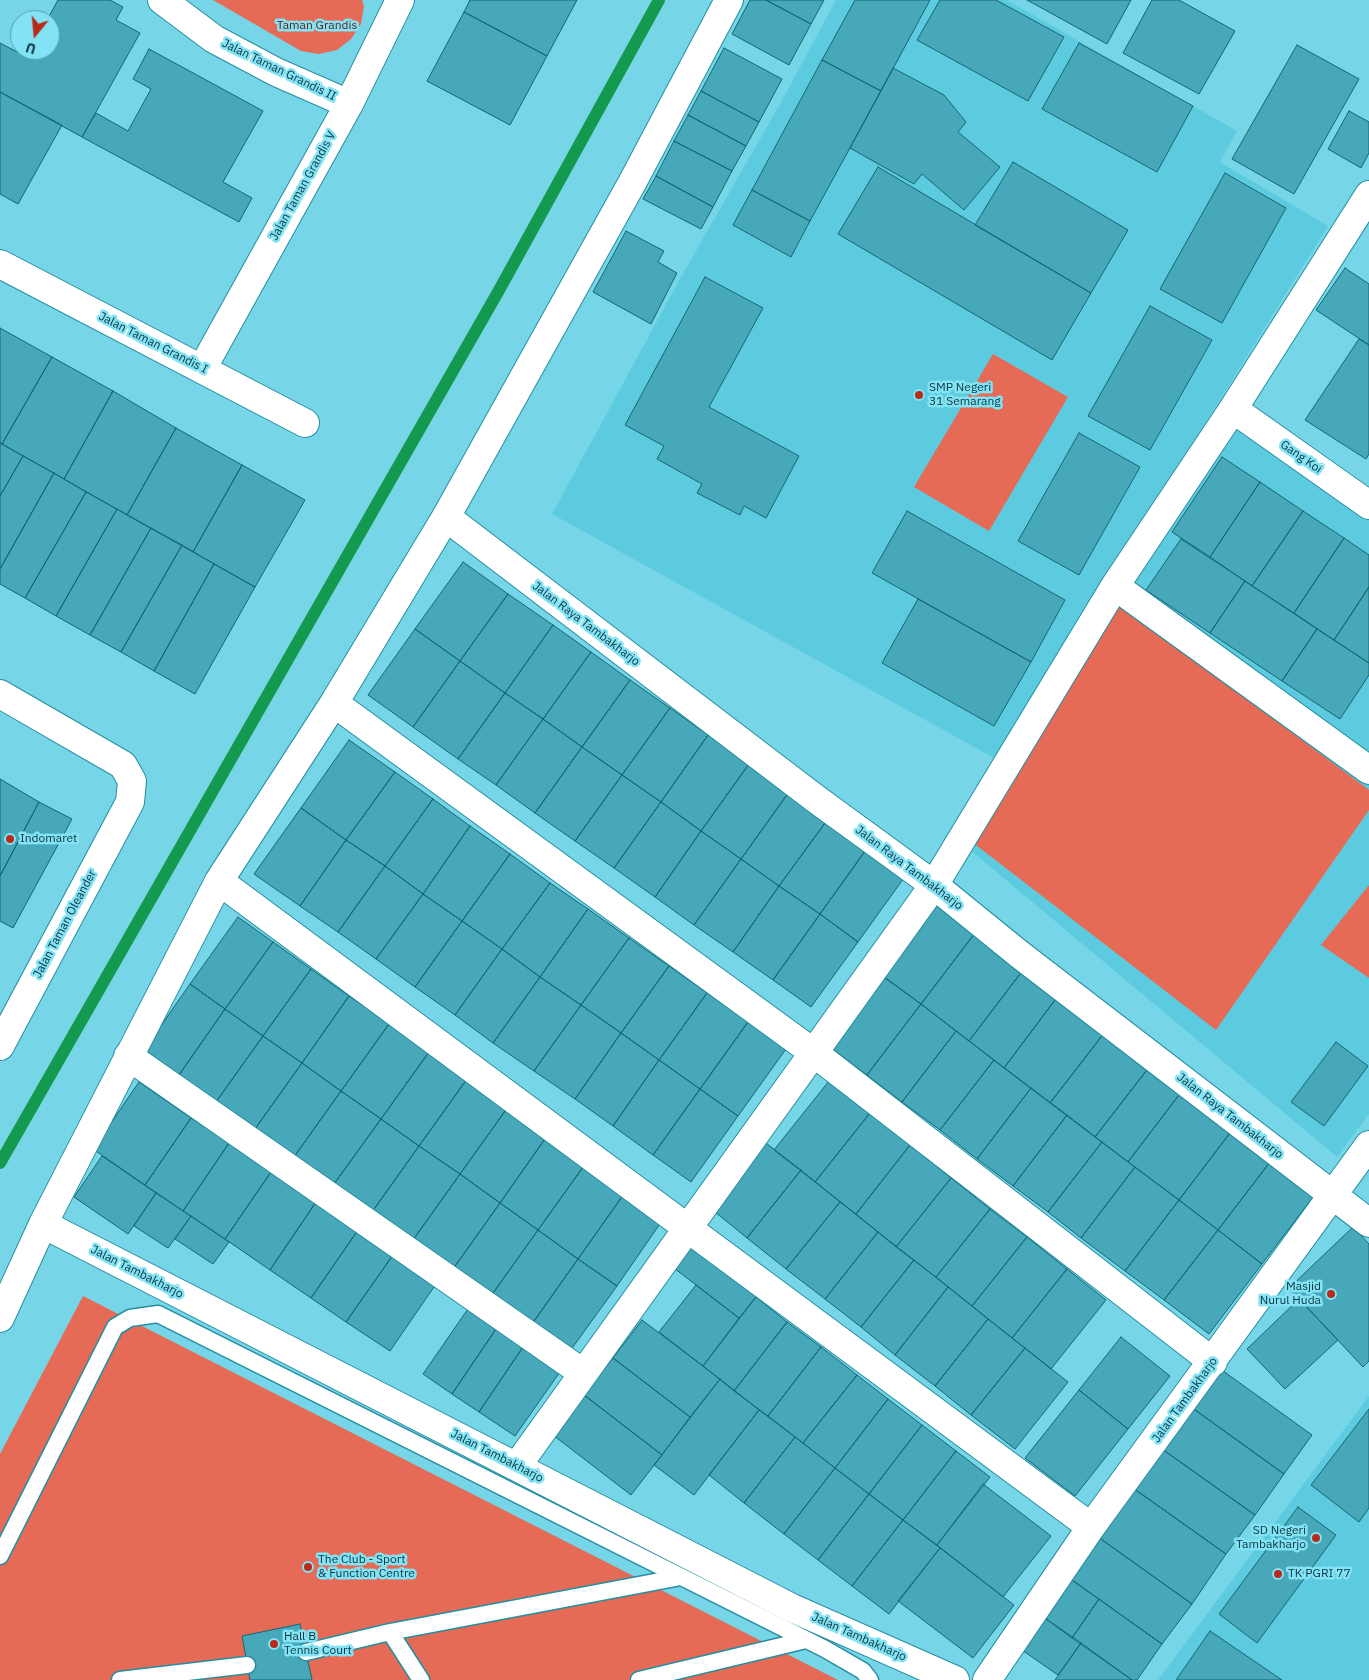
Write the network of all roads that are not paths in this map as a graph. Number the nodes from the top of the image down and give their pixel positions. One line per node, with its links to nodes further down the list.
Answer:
1 (162, 0): 4 (street, Jalan Taman Grandis II)
2 (400, 0): 4 (street, Jalan Taman Grandis V)
3 (729, 0): 11 (street)
4 (349, 104): 7 (street, Jalan Taman Grandis V)
5 (1369, 195): 8 (street)
6 (0, 264): 7 (street, Jalan Taman Grandis I)
7 (202, 368): 9 (street, Jalan Taman Grandis I)
8 (1233, 409): 10 (street, Gang Koi); 12 (street)
9 (305, 423)
10 (1369, 505)
11 (446, 517): 14 (street); 17 (street, Jalan Raya Tambakharjo)
12 (1115, 586): 15 (street); 17 (street)
13 (0, 694): 18 (street, Jalan Taman Oleander)
14 (334, 702): 16 (street); 19 (street)
15 (1369, 770)
16 (219, 881): 20 (street); 25 (street)
17 (934, 885): 19 (street); 22 (street, Jalan Raya Tambakharjo)
18 (0, 1046)
19 (814, 1053): 25 (street); 27 (street)
20 (128, 1056): 24 (street); 28 (street)
21 (1369, 1146): 22 (street, Jalan Tambakharjo)
22 (1332, 1196): 23 (street, Jalan Raya Tambakharjo); 27 (street, Jalan Tambakharjo)
23 (1369, 1223)
24 (43, 1224): 26 (street); 29 (street, Jalan Tambakharjo)
25 (688, 1228): 28 (street); 30 (street)
26 (0, 1318)
27 (1213, 1362): 30 (street, Jalan Tambakharjo)
28 (584, 1373): 29 (street)
29 (517, 1466): 41 (street, Jalan Tambakharjo)
30 (1091, 1527): 42 (street, Jalan Tambakharjo)
31 (0, 1556): 32 (lane)
32 (682, 1577): 33 (lane); 34 (lane)
33 (390, 1632): 35 (lane); 38 (lane)
34 (806, 1640): 39 (lane); 40 (lane)
35 (306, 1652)
36 (247, 1664): 37 (lane)
37 (120, 1680)
38 (421, 1680)
39 (641, 1680)
40 (870, 1680)
41 (955, 1680)
42 (987, 1680)

